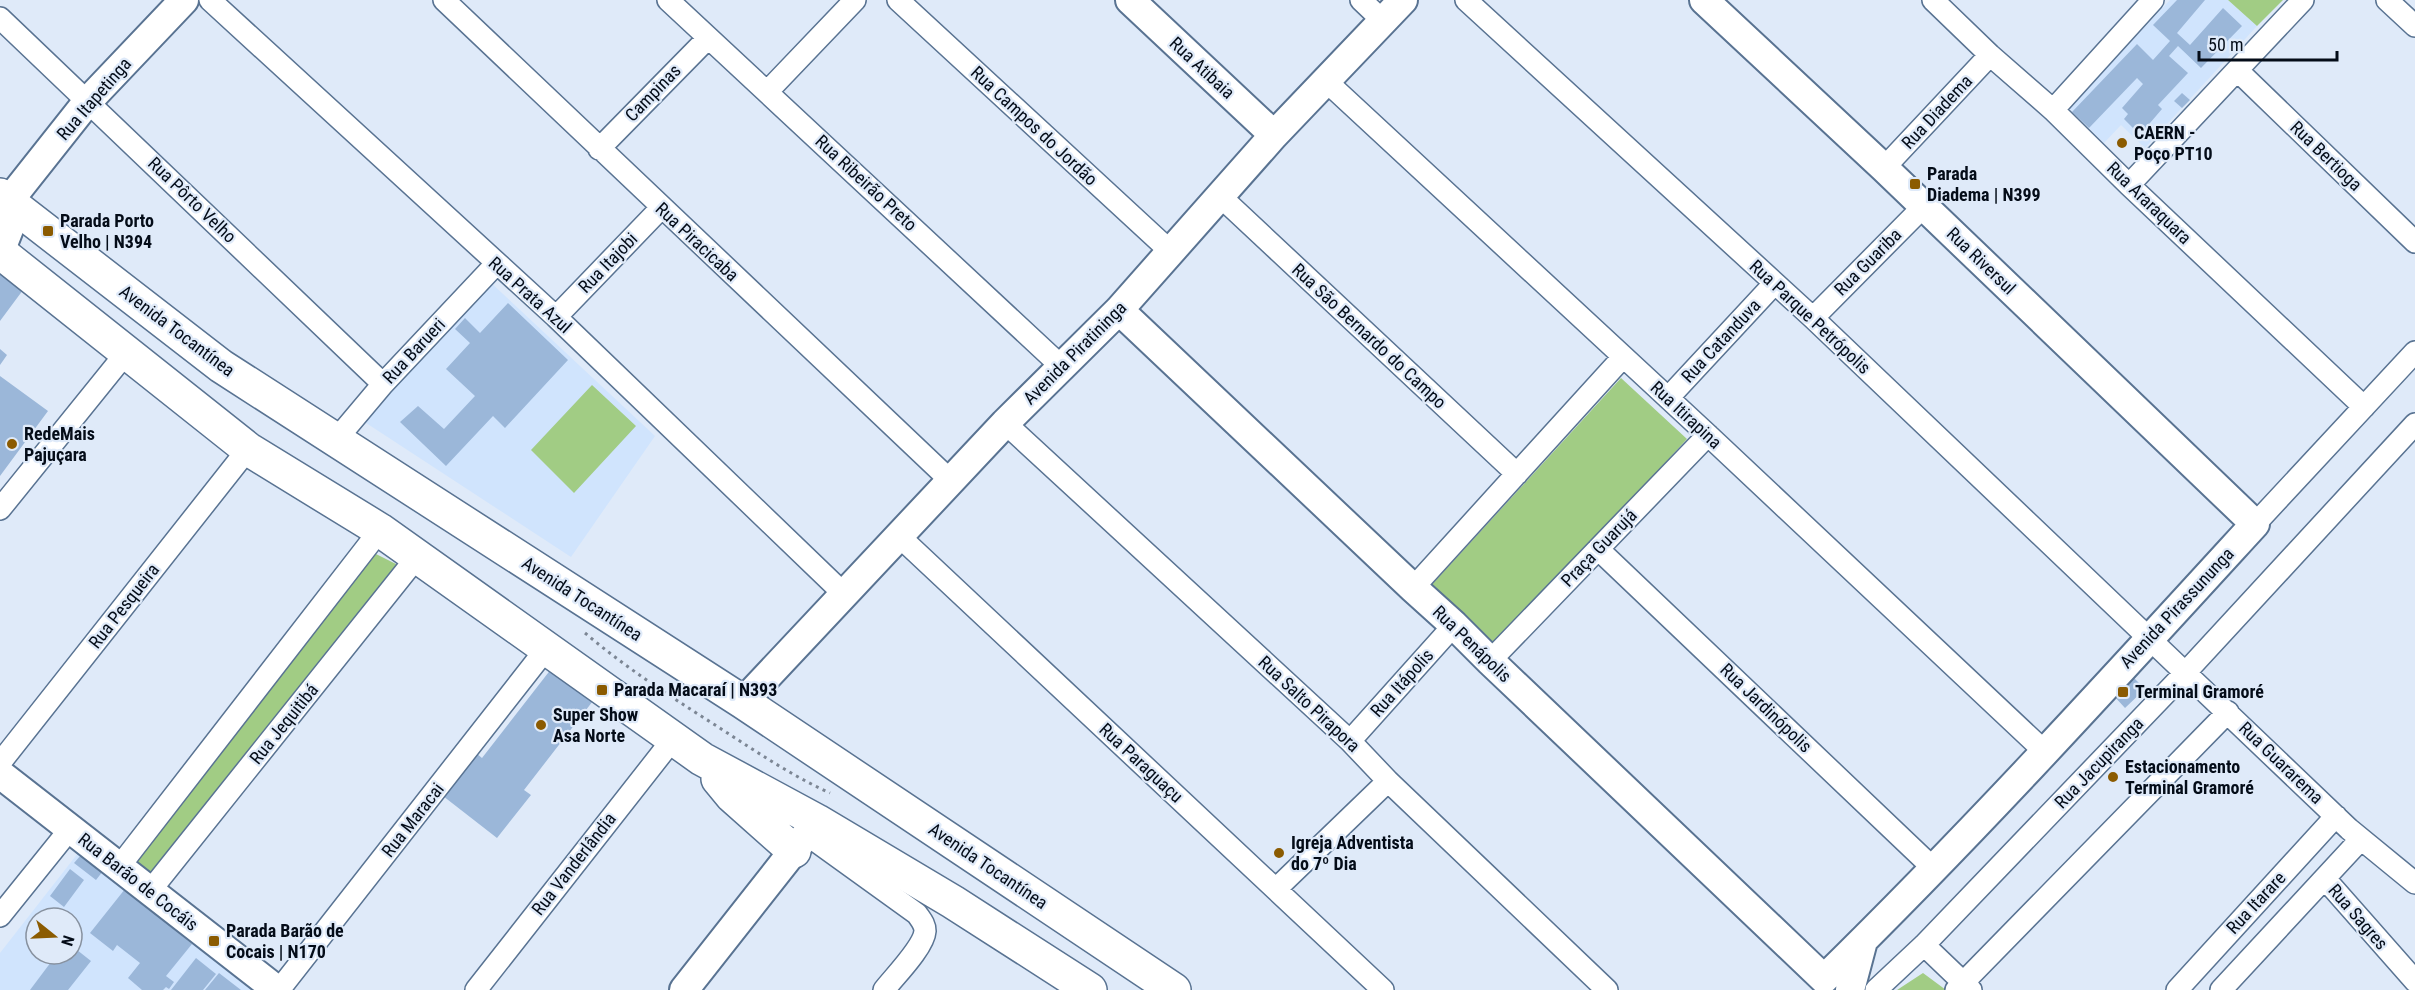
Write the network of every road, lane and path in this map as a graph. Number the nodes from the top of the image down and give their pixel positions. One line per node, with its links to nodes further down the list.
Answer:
1 (184, 0): 24 (street, Rua Itapetinga)
2 (210, 0): 37 (street, Rua Prata Azul)
3 (444, 0): 27 (street, Rua Piracicaba)
4 (668, 0): 19 (street, Rua Ribeirão Preto)
5 (855, 0): 23 (street)
6 (898, 0): 35 (street, Rua Campos do Jordão)
7 (1130, 0): 26 (street, Rua Atibaia)
8 (1361, 0): 17 (street)
9 (1403, 0): 17 (street, Avenida Piratininga)
10 (1466, 0): 38 (street, Rua Parque Petrópolis)
11 (1704, 0): 28 (street, Rua Riversul)
12 (1933, 0): 20 (street, Rua Araraquara)
13 (2153, 0): 25 (street)
14 (2303, 0): 21 (street)
15 (2387, 0): 18 (street)
16 (0, 18): 24 (street, Rua Pôrto Velho)
17 (1383, 21): 22 (street, Avenida Piratininga)
18 (2415, 26)
19 (708, 38): 23 (street, Rua Ribeirão Preto); 27 (street, Campinas)
20 (1990, 55): 25 (street, Rua Araraquara); 28 (street, Rua Diadema)
21 (2237, 70): 29 (street); 34 (street, Rua Bertioga)
22 (1326, 81): 26 (street, Avenida Piratininga); 44 (street, Rua Itirapina)
23 (768, 91): 45 (street, Rua Ribeirão Preto)
24 (88, 101): 31 (street, Rua Itapetinga); 46 (street, Rua Pôrto Velho)
25 (2053, 110): 29 (street, Rua Araraquara)
26 (1274, 135): 30 (street, Avenida Piratininga)
27 (599, 149): 33 (street, Rua Piracicaba)
28 (1884, 168): 32 (street, Rua Riversul)
29 (2130, 185): 48 (street, Rua Araraquara)
30 (1221, 197): 35 (street, Avenida Piratininga); 54 (street, Rua São Bernardo do Campo)
31 (4, 198): 36 (street); 52 (main road, Avenida Tocantínea)
32 (1924, 206): 41 (street, Rua Guariba); 57 (street, Rua Riversul)
33 (661, 208): 40 (street, Rua Itajobi); 55 (street, Rua Piracicaba)
34 (2415, 242)
35 (1170, 251): 39 (street, Avenida Piratininga)
36 (0, 252): 43 (main road)
37 (496, 264): 40 (street, Rua Prata Azul); 46 (street, Rua Barueri)
38 (1774, 284): 41 (street, Rua Parque Petrópolis); 47 (street, Rua Catanduva)
39 (1119, 310): 45 (street, Avenida Piratininga); 62 (street, Rua Penápolis)
40 (556, 317): 63 (street, Rua Prata Azul)
41 (1813, 318): 65 (street, Rua Parque Petrópolis)
42 (2415, 352): 48 (street, Avenida Pirassununga)
43 (126, 353): 53 (main road); 56 (street)
44 (1623, 357): 47 (street, Rua Itirapina); 54 (street)
45 (1062, 367): 49 (street, Avenida Piratininga)
46 (383, 384): 52 (street, Rua Barueri)
47 (1668, 398): 51 (street, Rua Itirapina)
48 (2364, 407): 57 (street, Avenida Pirassununga)
49 (1005, 423): 55 (street, Avenida Piratininga); 72 (street, Rua Salto Pirapora)
50 (2415, 424): 68 (street, Rua Jacupiranga)
51 (1708, 435): 60 (street, Praça Guarujá); 73 (street, Rua Itirapina)
52 (335, 441): 69 (main road, Avenida Tocantínea)
53 (249, 450): 58 (main road); 74 (street, Rua Pesqueira)
54 (1517, 474): 62 (street)
55 (952, 482): 59 (street, Avenida Piratininga)
56 (0, 509)
57 (2255, 524): 65 (street, Avenida Pirassununga)
58 (380, 530): 61 (main road); 81 (street)
59 (900, 537): 63 (street, Avenida Piratininga); 85 (street, Rua Paraguaçu)
60 (1598, 549): 67 (street, Praça Guarujá); 82 (street, Rua Jardinópolis)
61 (417, 557): 66 (main road); 86 (street, Rua Jequitibá)
62 (1413, 588): 64 (street, Rua Penápolis)
63 (844, 595): 69 (street, Avenida Piratininga)
64 (1455, 625): 67 (street, Rua Penápolis); 72 (street, Rua Itápolis)
65 (2149, 640): 68 (street, Rua Guararema); 73 (street, Avenida Pirassununga)
66 (546, 649): 71 (main road); 93 (street, Rua Maracai)
67 (1490, 661): 91 (street, Rua Penápolis)
68 (2186, 672): 70 (street, Rua Guararema); 89 (street, Rua Jacupiranga)
69 (743, 702): 98 (main road, Avenida Tocantínea)
70 (2228, 712): 77 (street, Rua Guararema); 92 (street)
71 (673, 739): 79 (main road); 94 (street, Rua Vanderlândia)
72 (1350, 741): 76 (street, Rua Salto Pirapora)
73 (2044, 752): 82 (street, Avenida Pirassununga)
74 (0, 763)
75 (0, 774): 78 (street, Rua Barão de Cocáis)
76 (1388, 781): 85 (street); 100 (street, Rua Salto Pirapora)
77 (2336, 816): 80 (street, Rua Guararema); 103 (street, Rua Itarare)
78 (70, 829): 81 (street, Rua Barão de Cocáis); 87 (street)
79 (806, 836): 95 (street); 96 (street); 97 (main road)
80 (2361, 839): 83 (street, Rua Itarare); 84 (street, Rua Guararema)
81 (120, 867): 86 (street, Rua Barão de Cocáis)
82 (1933, 868): 88 (street, Avenida Pirassununga)
83 (2326, 880): 90 (street, Rua Sagres); 104 (street, Rua Itarare)
84 (2415, 883)
85 (1276, 889): 99 (street, Rua Paraguaçu)
86 (150, 891): 93 (street, Rua Barão de Cocáis)
87 (0, 916)
88 (1863, 941): 91 (street, Avenida Pirassununga); 101 (street, Avenida Pirassununga)
89 (1924, 945): 92 (street); 102 (street, Rua Jacupiranga)
90 (2415, 981)
91 (1819, 985)
92 (1963, 987)
93 (278, 990)
94 (476, 990)
95 (684, 990)
96 (884, 990)
97 (1090, 990)
98 (1174, 990)
99 (1383, 990)
100 (1607, 990)
101 (1850, 990)
102 (1876, 990)
103 (2177, 990)
104 (2221, 990)

